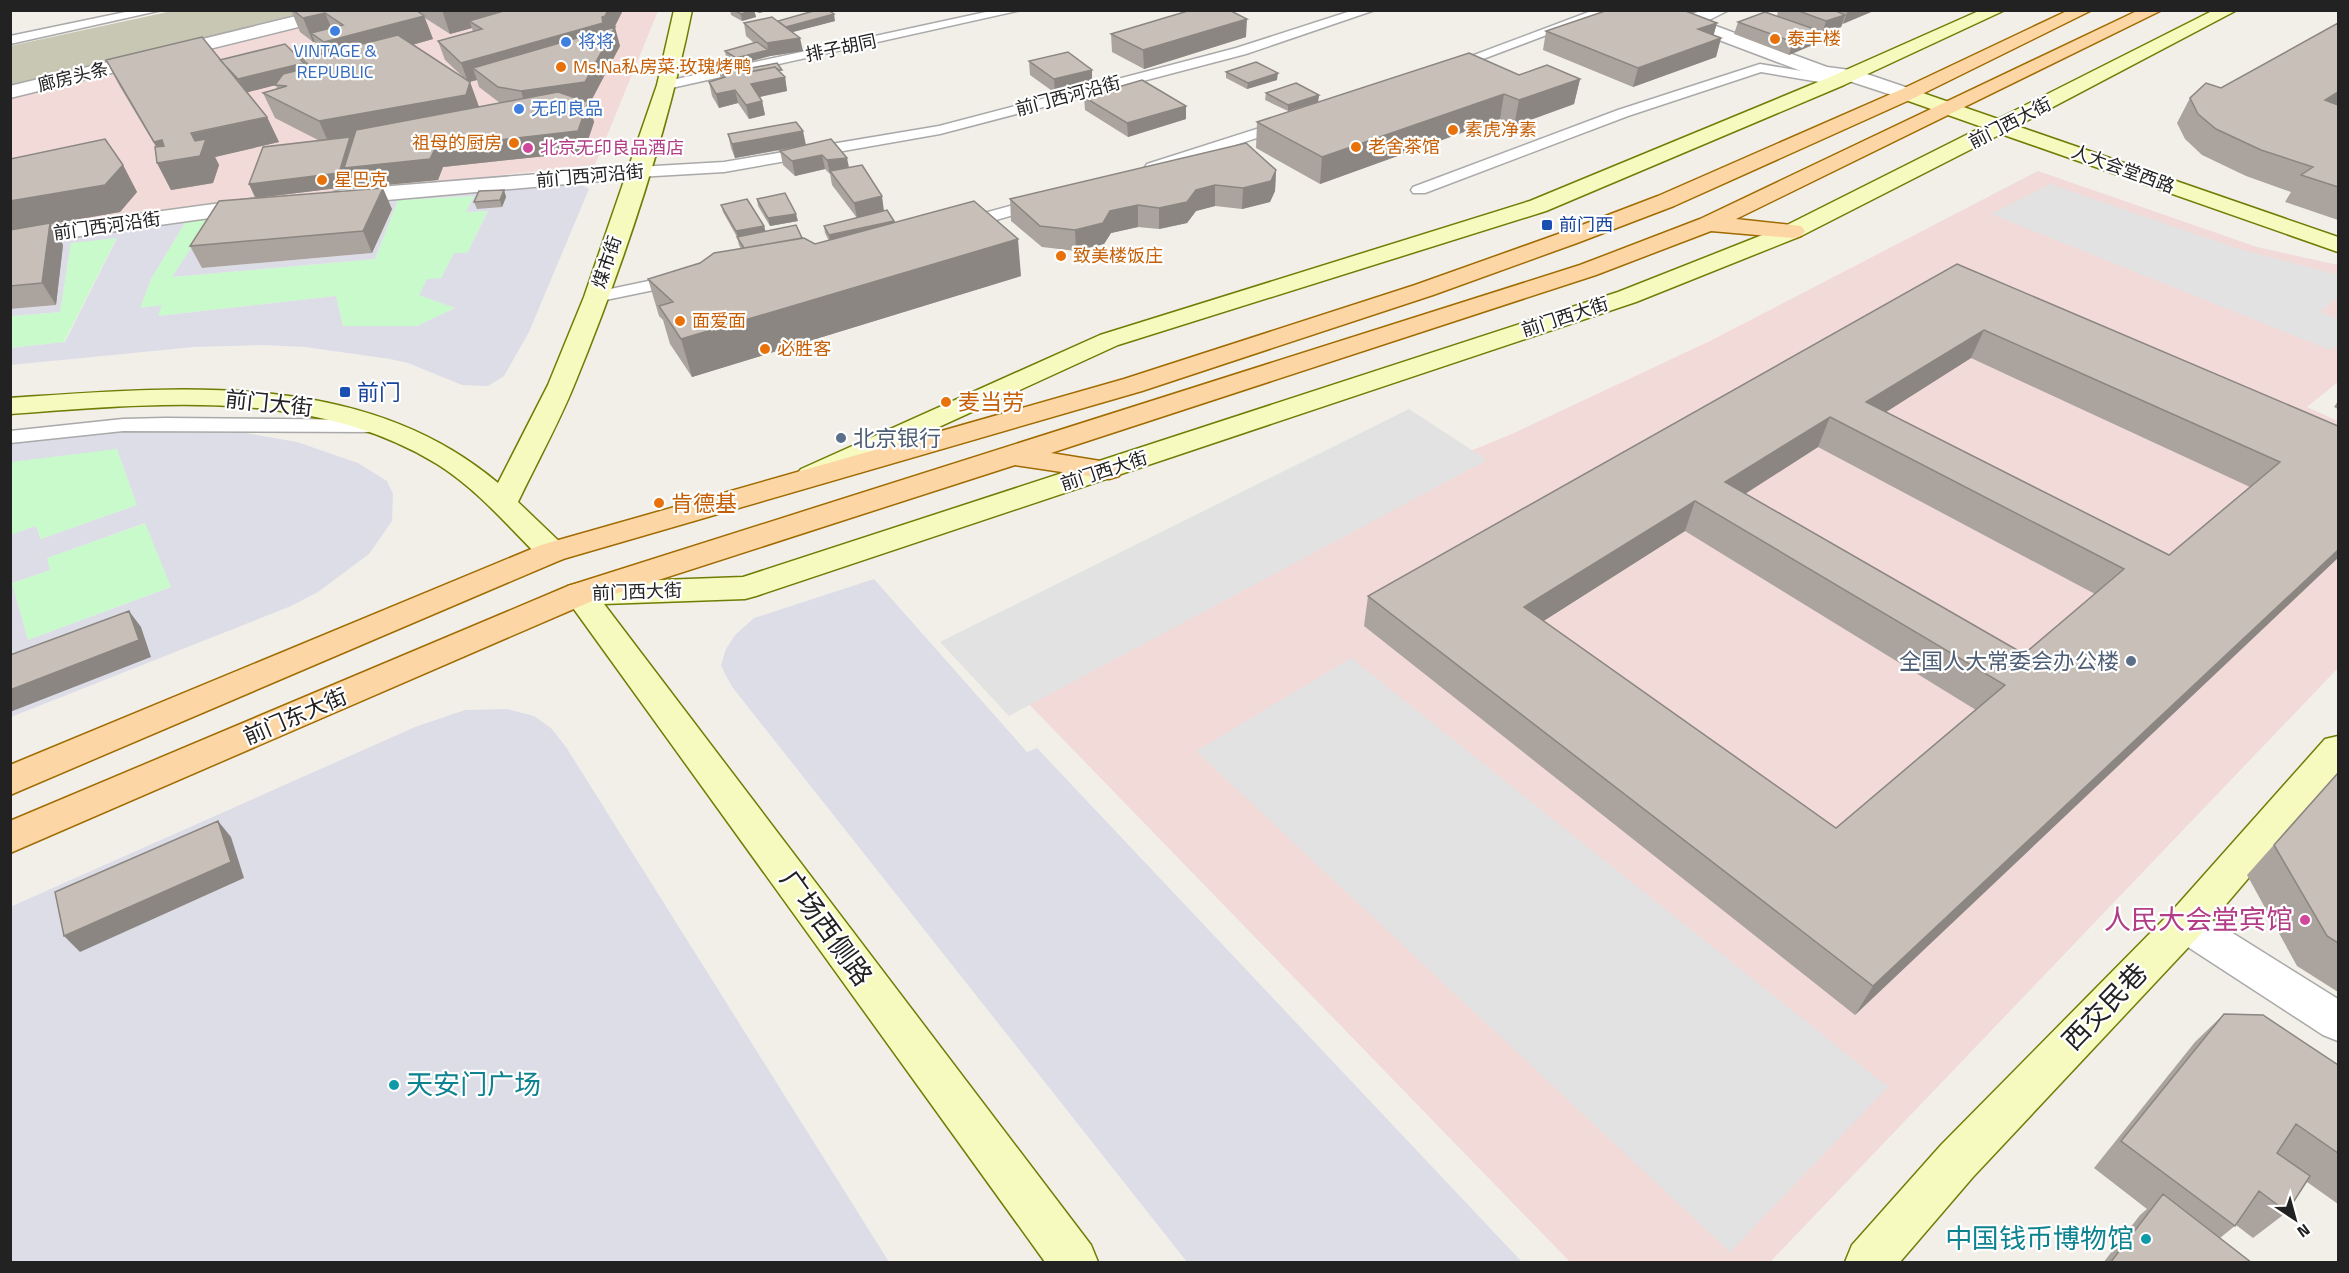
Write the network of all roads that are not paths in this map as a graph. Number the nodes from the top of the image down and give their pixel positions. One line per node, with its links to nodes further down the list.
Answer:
1 (156, 10): 13 (lane)
2 (345, 10): 12 (street, 廊房头条)
3 (683, 10): 16 (street, 煤市街)
4 (1015, 10): 16 (lane, 排子胡同)
5 (1369, 10): 22 (lane, 前门西河沿街)
6 (1607, 10): 14 (lane)
7 (1721, 10): 15 (street)
8 (1996, 10): 15 (street)
9 (2084, 10): 18 (main road)
10 (2154, 10): 19 (main road, 前门西大街)
11 (2229, 10): 21 (street, 前门西大街)
12 (302, 15): 17 (street, 廊房头条)
13 (10, 40)
14 (1433, 73)
15 (1844, 78): 18 (street); 24 (lane); 40 (street)
16 (667, 85): 22 (street, 煤市街)
17 (10, 92)
18 (1907, 94): 19 (street, 人大会堂西路); 40 (main road)
19 (1952, 109): 21 (street, 人大会堂西路); 28 (main road, 前门西大街)
20 (1303, 118): 23 (lane)
21 (2003, 127): 30 (street, 前门西大街); 32 (street, 人大会堂西路)
22 (638, 172): 26 (street, 前门西河沿街); 34 (street, 煤市街)
23 (1138, 172)
24 (1419, 190)
25 (1060, 197): 29 (lane)
26 (323, 198)
27 (280, 202): 31 (street, 前门西河沿街)
28 (1708, 224): 30 (main road); 38 (main road, 前门西大街)
29 (949, 227)
30 (1792, 231): 39 (street, 前门西大街)
31 (10, 242)
32 (2338, 245)
33 (700, 276): 34 (lane)
34 (596, 297): 41 (street, 煤市街)
35 (10, 406): 36 (street, 前门大街)
36 (384, 426): 37 (lane); 41 (street, 前门大街)
37 (10, 437)
38 (1010, 456): 39 (main road); 43 (main road, 前门西大街)
39 (1108, 470): 43 (street, 前门西大街)
40 (782, 488): 42 (main road)
41 (502, 503): 42 (street, 前门大街)
42 (552, 552): 43 (main road); 45 (main road)
43 (579, 594): 46 (main road, 前门东大街); 49 (street, 广场西侧路)
44 (2338, 749): 47 (street, 西交民巷)
45 (10, 781)
46 (10, 838)
47 (2185, 924): 48 (street); 50 (street, 西交民巷)
48 (2338, 1022)
49 (1074, 1263)
50 (1869, 1263)

